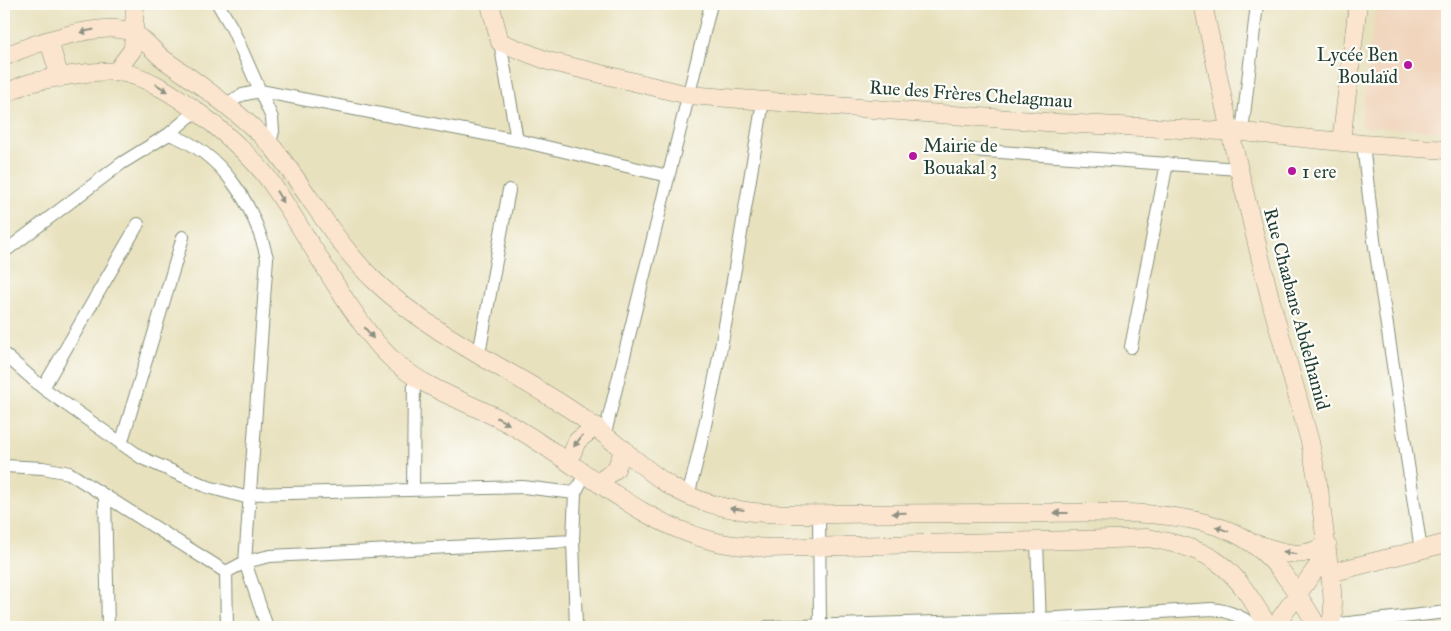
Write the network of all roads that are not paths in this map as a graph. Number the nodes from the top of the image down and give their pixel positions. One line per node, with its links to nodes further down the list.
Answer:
1 (135, 4): 8 (main road)
2 (218, 4): 14 (street)
3 (490, 4): 10 (main road)
4 (711, 4): 16 (street)
5 (1203, 4): 20 (main road, Rue Chaabane Abdelhamid)
6 (1257, 4): 20 (street)
7 (1358, 4): 23 (main road)
8 (135, 33): 9 (main road, one-way to 9); 12 (main road); 18 (main road)
9 (49, 41): 11 (main road); 13 (main road)
10 (500, 42): 16 (main road, Rue des Frères Chelagmau); 22 (street)
11 (4, 57)
12 (116, 72): 13 (main road); 19 (main road, one-way to 19)
13 (60, 78): 15 (main road)
14 (260, 91): 18 (street); 22 (street); 24 (street)
15 (4, 95)
16 (688, 95): 17 (main road, Rue des Frères Chelagmau); 30 (street)
17 (763, 102): 20 (main road, Rue des Frères Chelagmau); 50 (street)
18 (224, 105): 24 (main road)
19 (196, 111): 21 (street); 38 (main road, one-way to 38)
20 (1236, 132): 23 (main road, Rue des Frères Chelagmau); 29 (main road, Rue Chaabane Abdelhamid)
21 (169, 134): 34 (street); 49 (street)
22 (517, 140): 30 (street)
23 (1341, 142): 25 (main road, Rue des Frères Chelagmau)
24 (270, 144): 37 (main road)
25 (1363, 144): 27 (main road, Rue des Frères Chelagmau); 58 (street)
26 (959, 149): 28 (street)
27 (1447, 150)
28 (1167, 163): 29 (street); 35 (street)
29 (1239, 169): 57 (main road, Rue Chaabane Abdelhamid)
30 (668, 176): 40 (street)
31 (509, 190): 37 (street)
32 (138, 224): 39 (street)
33 (183, 237): 41 (street)
34 (4, 252)
35 (1130, 347)
36 (4, 354): 39 (street)
37 (478, 354): 40 (main road)
38 (414, 376): 43 (main road, one-way to 43); 46 (street)
39 (43, 388): 41 (street)
40 (600, 430): 42 (main road); 43 (main road, one-way to 43)
41 (121, 444): 49 (street)
42 (624, 449): 45 (main road); 50 (main road)
43 (569, 461): 45 (main road)
44 (4, 466): 48 (street)
45 (592, 479): 47 (street); 56 (main road)
46 (413, 488): 47 (street); 49 (street)
47 (575, 493): 52 (street)
48 (105, 496): 60 (street); 68 (street)
49 (250, 496): 59 (street)
50 (688, 496): 51 (main road, one-way to 50)
51 (819, 514): 54 (main road, one-way to 51); 56 (street)
52 (573, 541): 59 (street); 71 (street)
53 (1037, 541): 56 (main road); 64 (street); 65 (main road)
54 (1251, 543): 57 (main road, one-way to 54); 62 (main road)
55 (1447, 543): 58 (main road)
56 (818, 546): 66 (street)
57 (1327, 548): 61 (main road, Rue Chaabane Abdelhamid); 62 (main road)
58 (1421, 550): 61 (main road)
59 (245, 562): 60 (street); 70 (street)
60 (226, 572): 69 (street)
61 (1330, 573): 67 (main road, Rue Chaabane Abdelhamid)
62 (1298, 593): 65 (main road); 67 (main road)
63 (1447, 612): 67 (street)
64 (1040, 623): 65 (street); 66 (street)
65 (1268, 625): 67 (main road)
66 (820, 626): 72 (street)
67 (1324, 626)
68 (108, 627)
69 (227, 627)
70 (267, 627)
71 (576, 627)
72 (766, 627)

